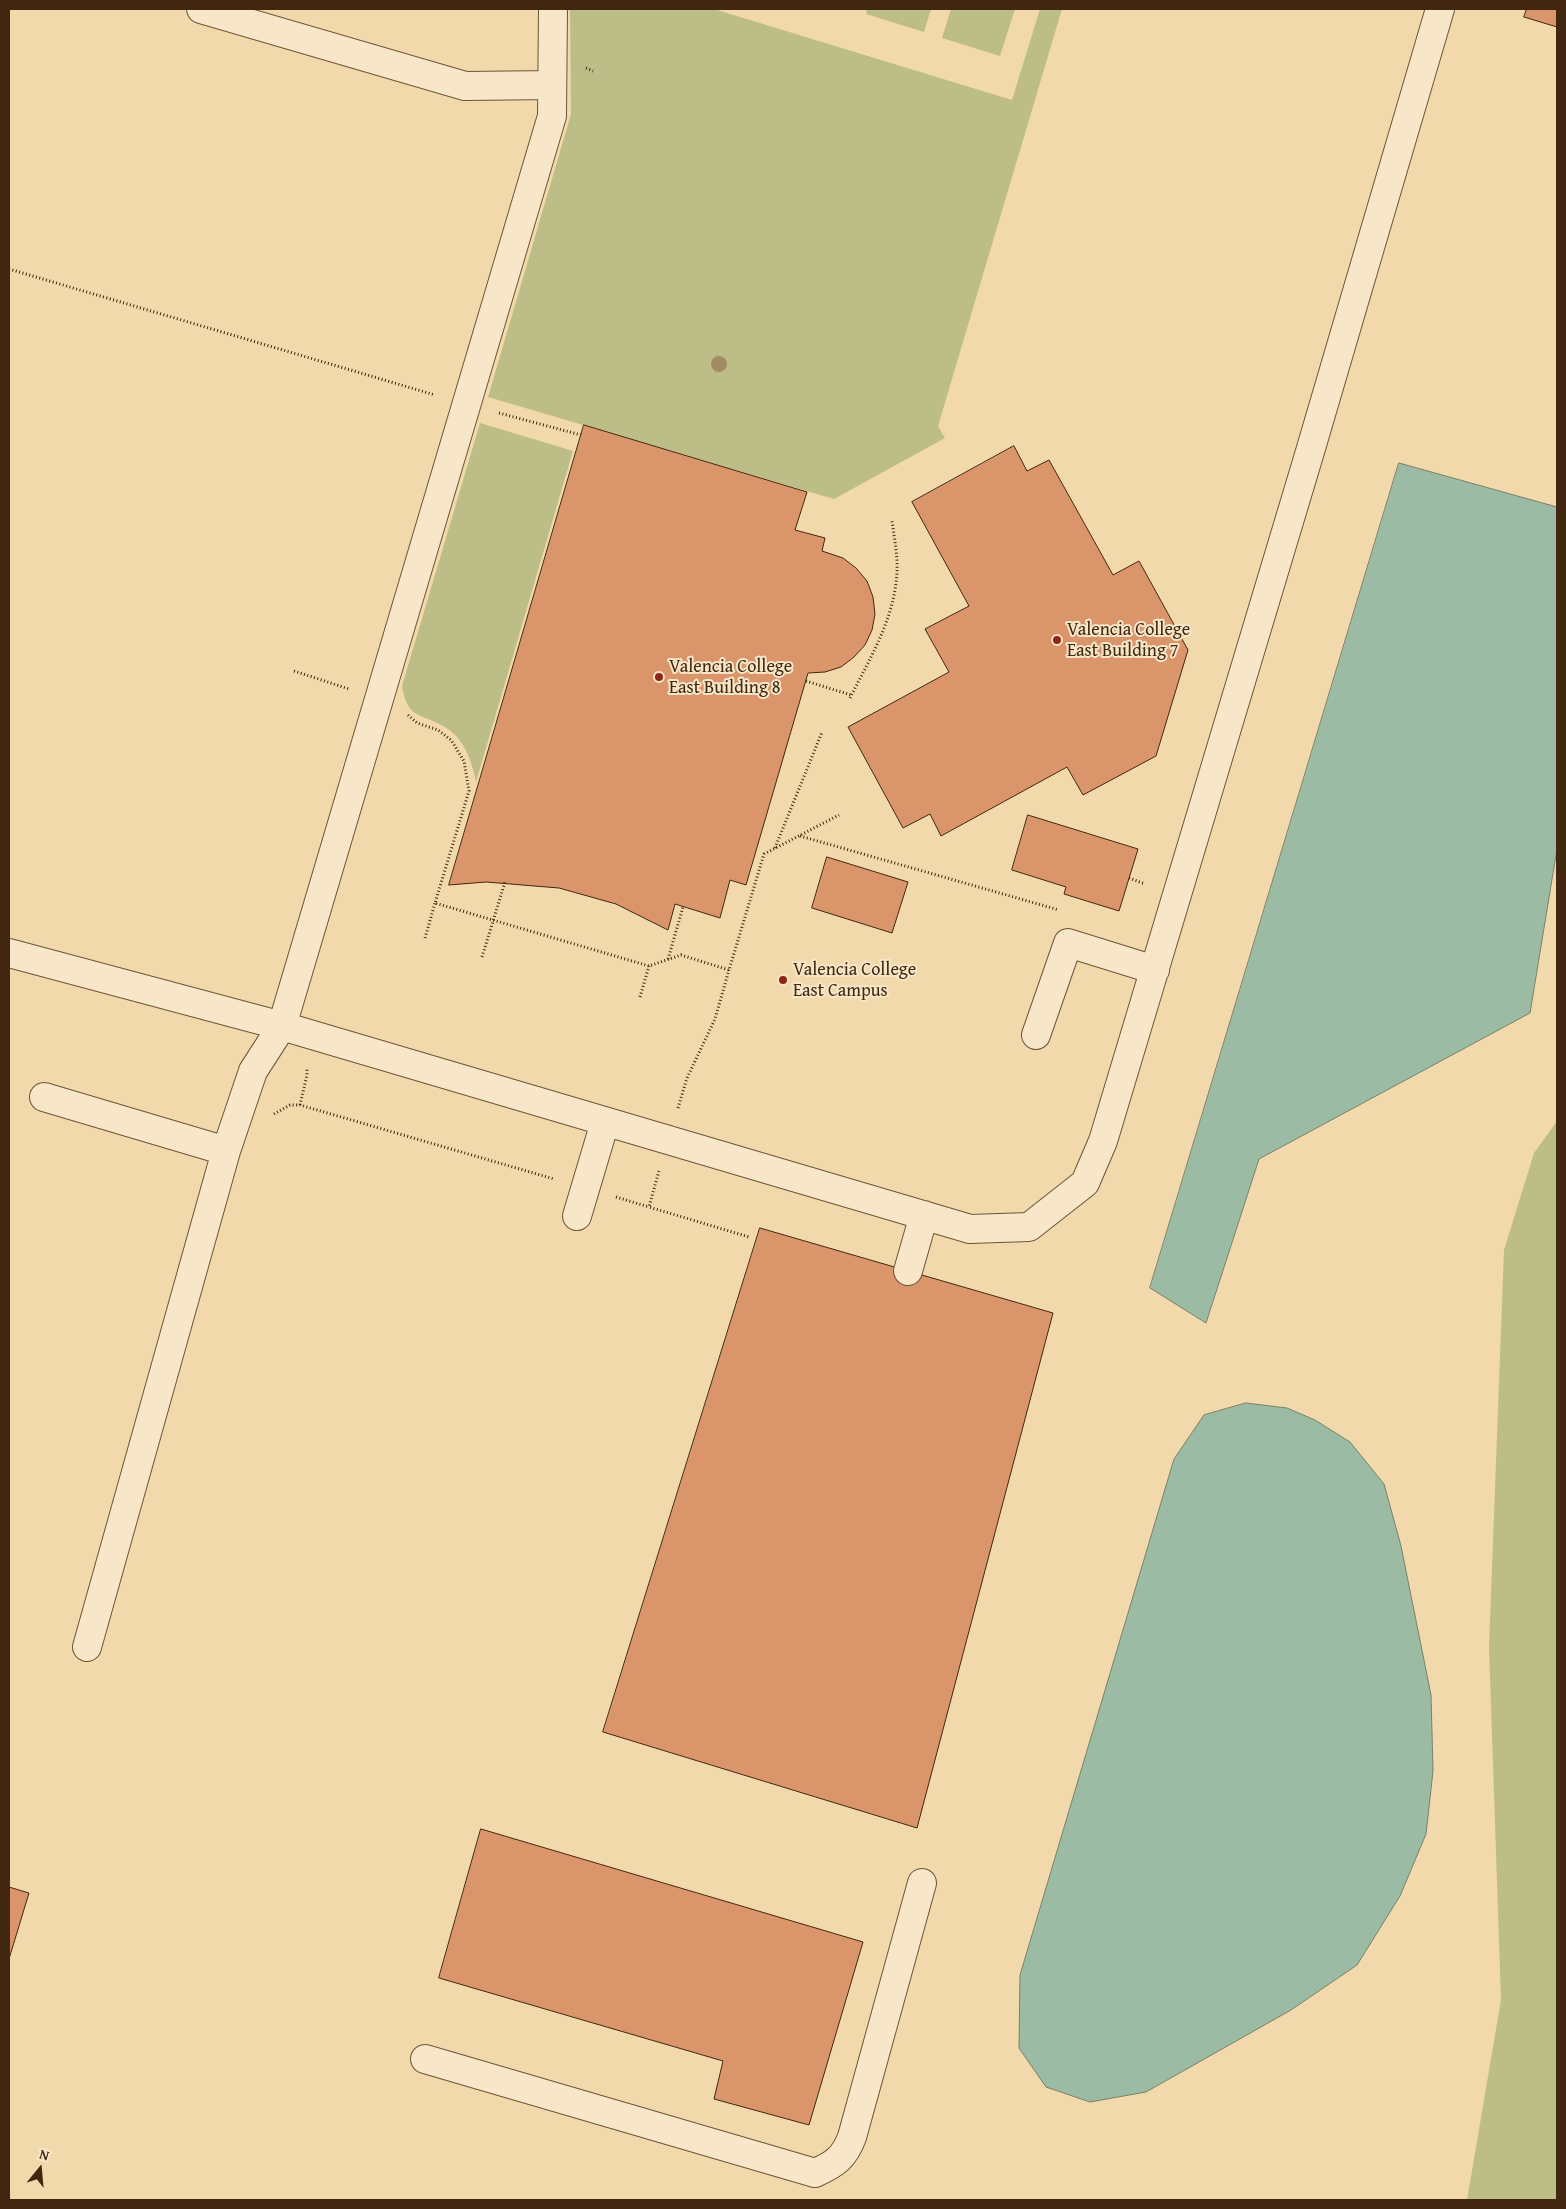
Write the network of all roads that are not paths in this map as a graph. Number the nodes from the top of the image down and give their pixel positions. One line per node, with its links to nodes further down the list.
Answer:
1 (201, 9): 4 (lane)
2 (552, 9): 4 (lane)
3 (1440, 9): 6 (lane)
4 (552, 85): 7 (lane)
5 (9, 953): 7 (lane)
6 (1155, 970): 8 (lane); 13 (lane)
7 (282, 1026): 10 (lane); 11 (lane)
8 (1036, 1035)
9 (44, 1097): 11 (lane)
10 (604, 1122): 12 (lane); 13 (lane)
11 (226, 1151): 15 (lane)
12 (577, 1216)
13 (924, 1216): 14 (lane)
14 (908, 1271)
15 (87, 1647)
16 (922, 1883): 17 (lane)
17 (425, 2060)

